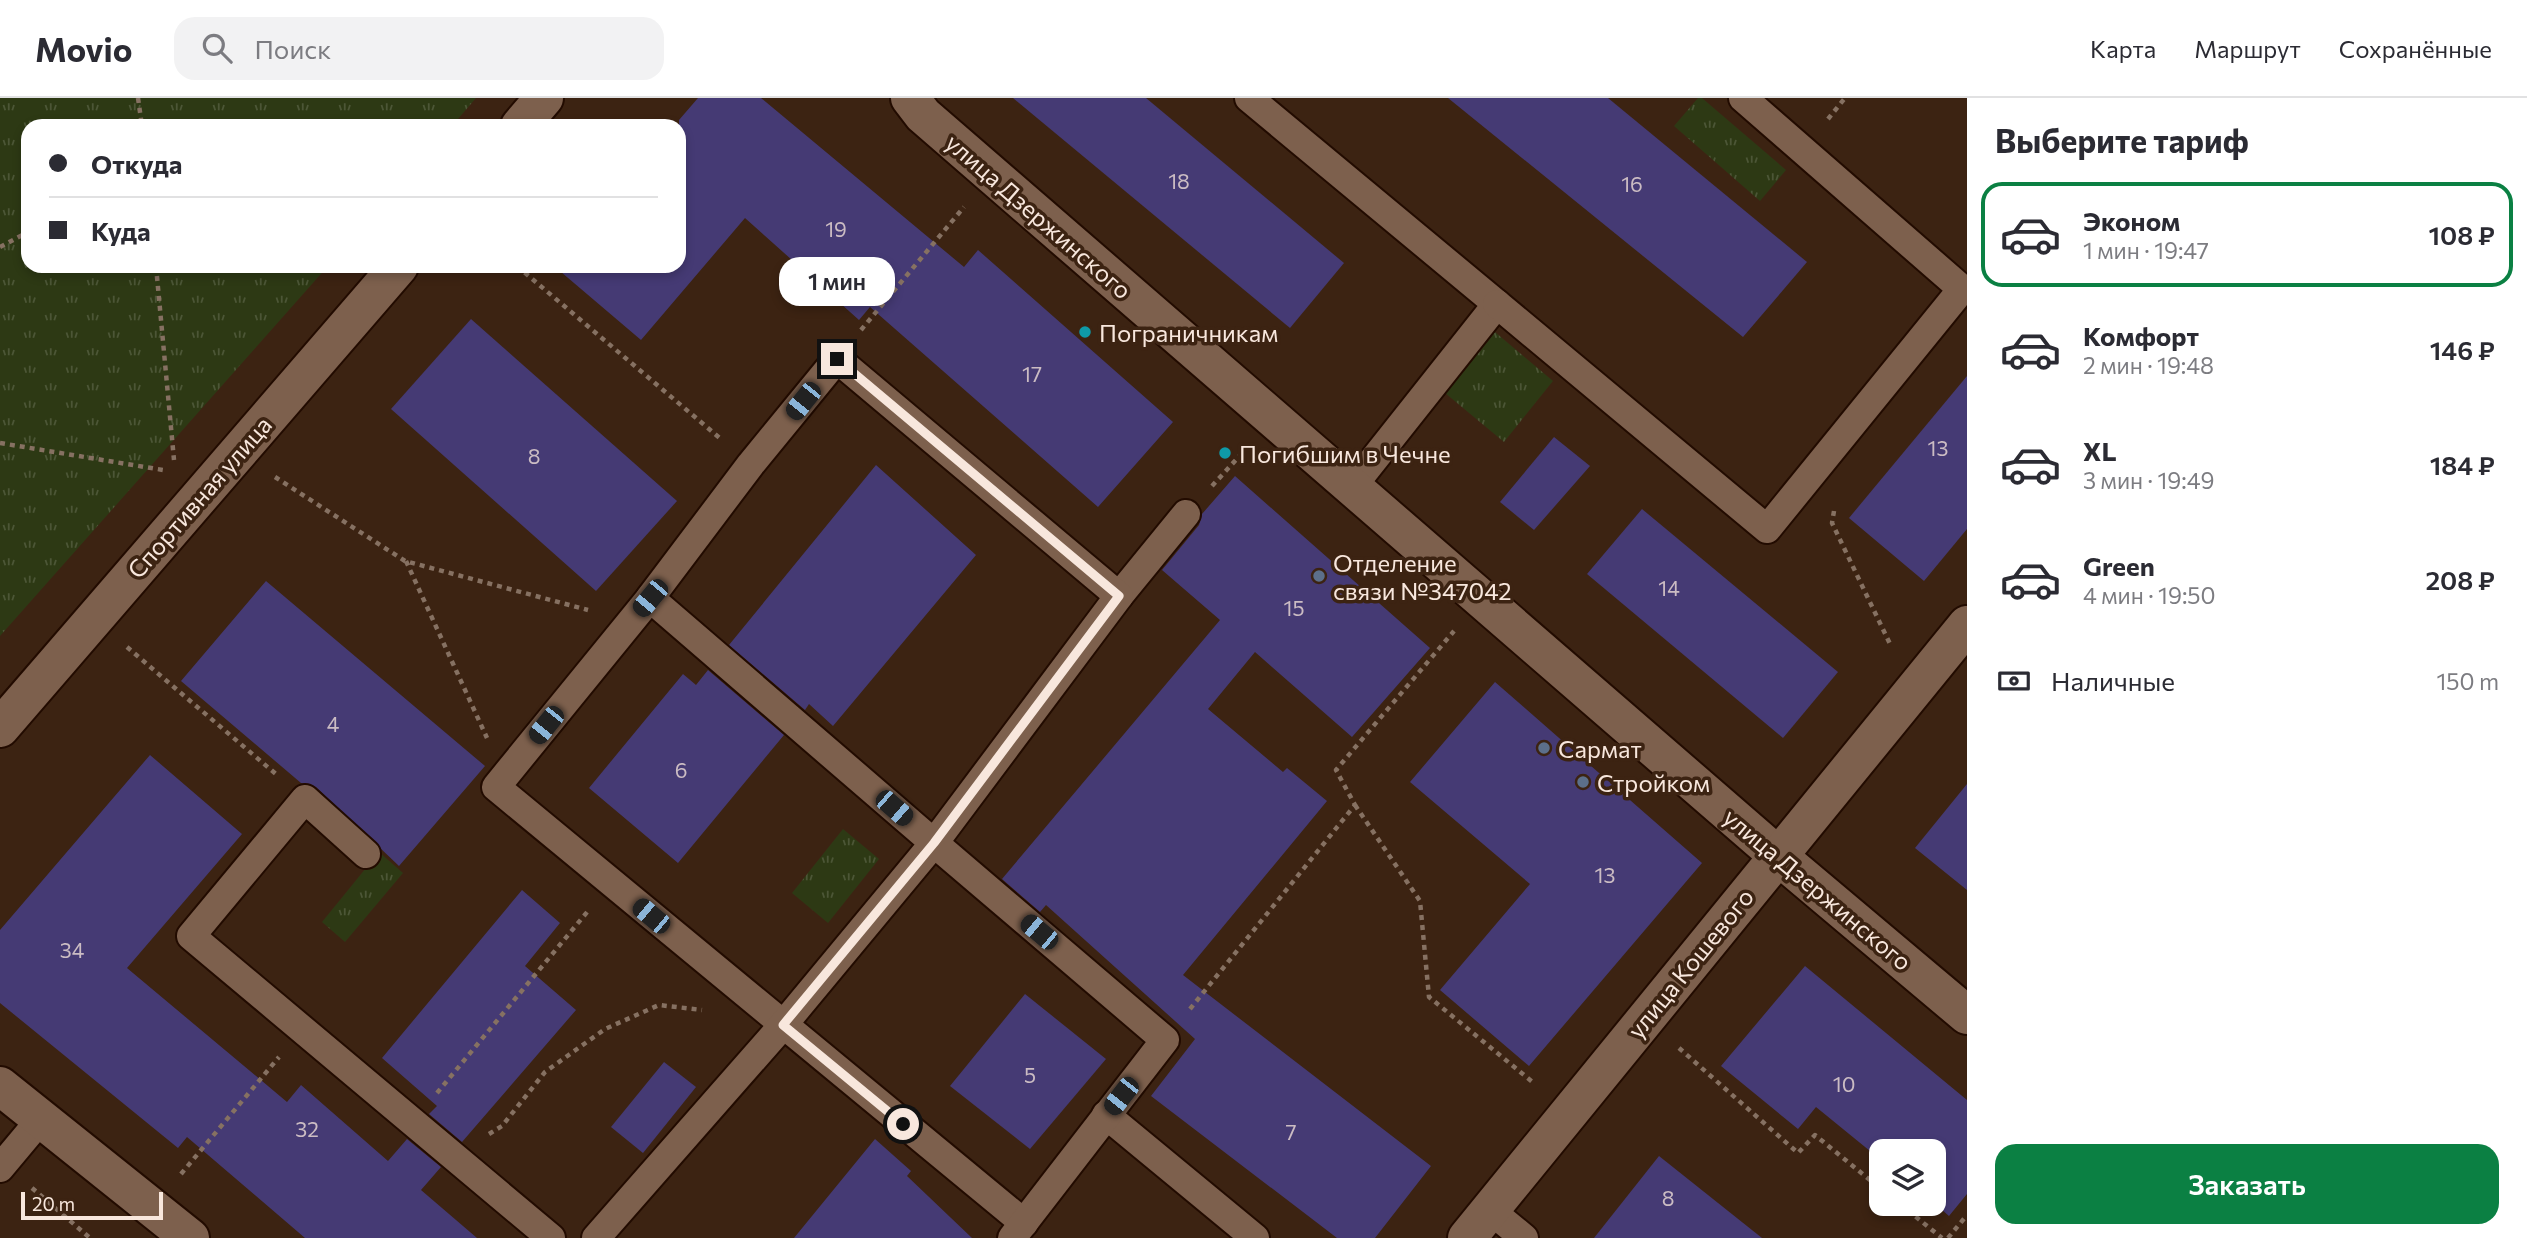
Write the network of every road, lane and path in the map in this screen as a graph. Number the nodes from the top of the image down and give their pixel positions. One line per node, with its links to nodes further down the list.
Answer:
1 (138, 98): 6 (path)
2 (544, 98): 7 (street)
3 (910, 98): 20 (street, улица Дзержинского)
4 (1249, 98): 14 (lane)
5 (1742, 98): 14 (lane)
6 (141, 119)
7 (526, 119)
8 (971, 199): 15 (path)
9 (21, 236): 10 (path)
10 (0, 247)
11 (157, 273): 16 (path)
12 (393, 273): 31 (street, Спортивная улица)
13 (525, 273): 18 (path)
14 (1497, 304): 20 (lane)
15 (837, 359): 18 (lane); 24 (lane)
16 (0, 443)
17 (1250, 445): 22 (path)
18 (751, 464): 25 (lane)
19 (271, 475): 23 (path)
20 (1352, 487): 37 (street, улица Дзержинского)
21 (1834, 510): 30 (path)
22 (1186, 514): 24 (lane)
23 (405, 561): 26 (path); 32 (path)
24 (1119, 596): 35 (lane)
25 (650, 598): 26 (lane); 35 (lane)
26 (630, 621): 32 (lane)
27 (1458, 625): 34 (path)
28 (1967, 625): 37 (street, улица Кошевого)
29 (125, 646): 33 (path)
30 (1895, 653)
31 (0, 728)
32 (496, 787): 38 (lane)
33 (304, 799): 36 (lane); 41 (lane)
34 (1355, 805): 42 (path); 45 (path)
35 (934, 843): 40 (lane); 42 (lane)
36 (366, 854)
37 (1777, 855): 39 (street, улица Дзержинского); 55 (street, улица Кошевого)
38 (611, 883): 40 (lane); 48 (path)
39 (1967, 1016)
40 (777, 1020): 49 (path); 56 (lane); 60 (lane)
41 (303, 1028): 48 (lane); 51 (path)
42 (1165, 1040): 46 (lane)
43 (1678, 1048): 52 (path)
44 (0, 1086): 47 (street)
45 (1539, 1087)
46 (1106, 1115): 56 (lane); 61 (lane)
47 (41, 1119): 50 (lane); 58 (street)
48 (414, 1120): 59 (lane)
49 (483, 1138)
50 (2, 1166): 57 (path)
51 (180, 1175)
52 (1869, 1179)
53 (1967, 1215): 64 (path)
54 (1915, 1216): 63 (path)
55 (1478, 1224): 62 (lane)
56 (1018, 1231)
57 (89, 1238)
58 (190, 1238)
59 (551, 1238)
60 (596, 1238)
61 (1255, 1238)
62 (1524, 1238)
63 (1942, 1238)
64 (1948, 1238)

